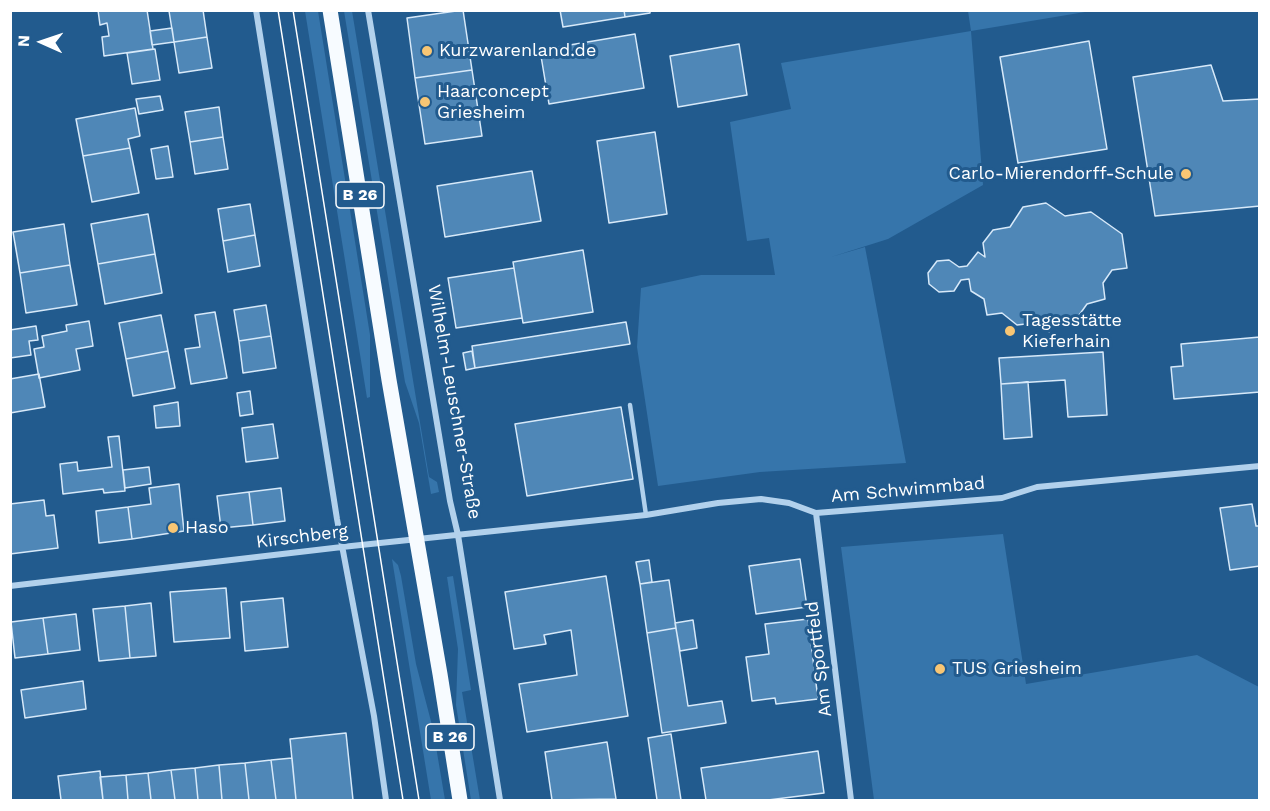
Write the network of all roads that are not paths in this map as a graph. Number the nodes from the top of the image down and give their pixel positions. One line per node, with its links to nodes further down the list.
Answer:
1 (256, 10): 10 (street)
2 (330, 10): 9 (main road, B 26)
3 (368, 10): 8 (street, Wilhelm-Leuschner-Straße)
4 (630, 405): 7 (lane)
5 (1260, 466): 6 (street, Am Schwimmbad)
6 (816, 513): 7 (street, Am Schwimmbad); 15 (street, Am Sportfeld)
7 (646, 514): 8 (street, Am Schwimmbad)
8 (458, 535): 9 (street, Am Schwimmbad); 14 (street, Wilhelm-Leuschner-Straße)
9 (418, 540): 10 (street, Kirschberg); 13 (main road, B 26)
10 (342, 547): 11 (street, Kirschberg); 12 (street)
11 (10, 586)
12 (386, 801)
13 (460, 801)
14 (500, 801)
15 (851, 801)

